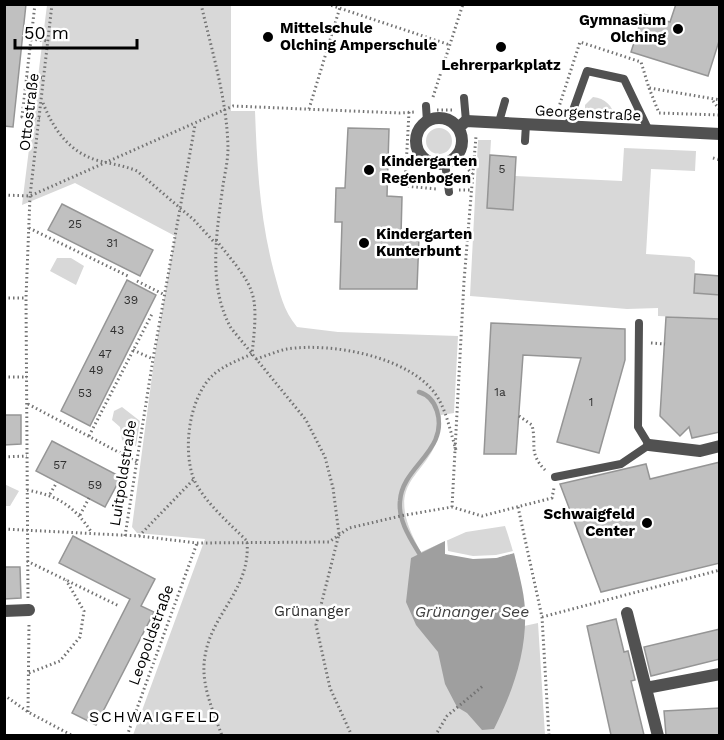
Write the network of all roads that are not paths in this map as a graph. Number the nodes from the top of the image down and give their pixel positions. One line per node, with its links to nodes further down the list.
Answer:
1 (464, 98): 3 (lane)
2 (505, 101): 4 (lane)
3 (467, 120): 4 (street, Georgenstraße); 10 (street); 10 (street, Georgenstraße)
4 (499, 122): 5 (street, Georgenstraße)
5 (525, 124): 6 (street, Georgenstraße); 9 (lane)
6 (567, 127): 7 (street, Georgenstraße); 7 (lane)
7 (649, 131): 8 (street, Georgenstraße)
8 (720, 134)
9 (525, 141)
10 (445, 163): 11 (lane)
11 (449, 190)
12 (639, 323): 13 (lane)
13 (649, 445): 14 (street); 15 (lane)
14 (720, 446)
15 (555, 477)
16 (29, 610): 17 (street)
17 (4, 611)
18 (627, 613): 20 (street)
19 (720, 674): 20 (street)
20 (646, 688): 21 (street)
21 (657, 735)

